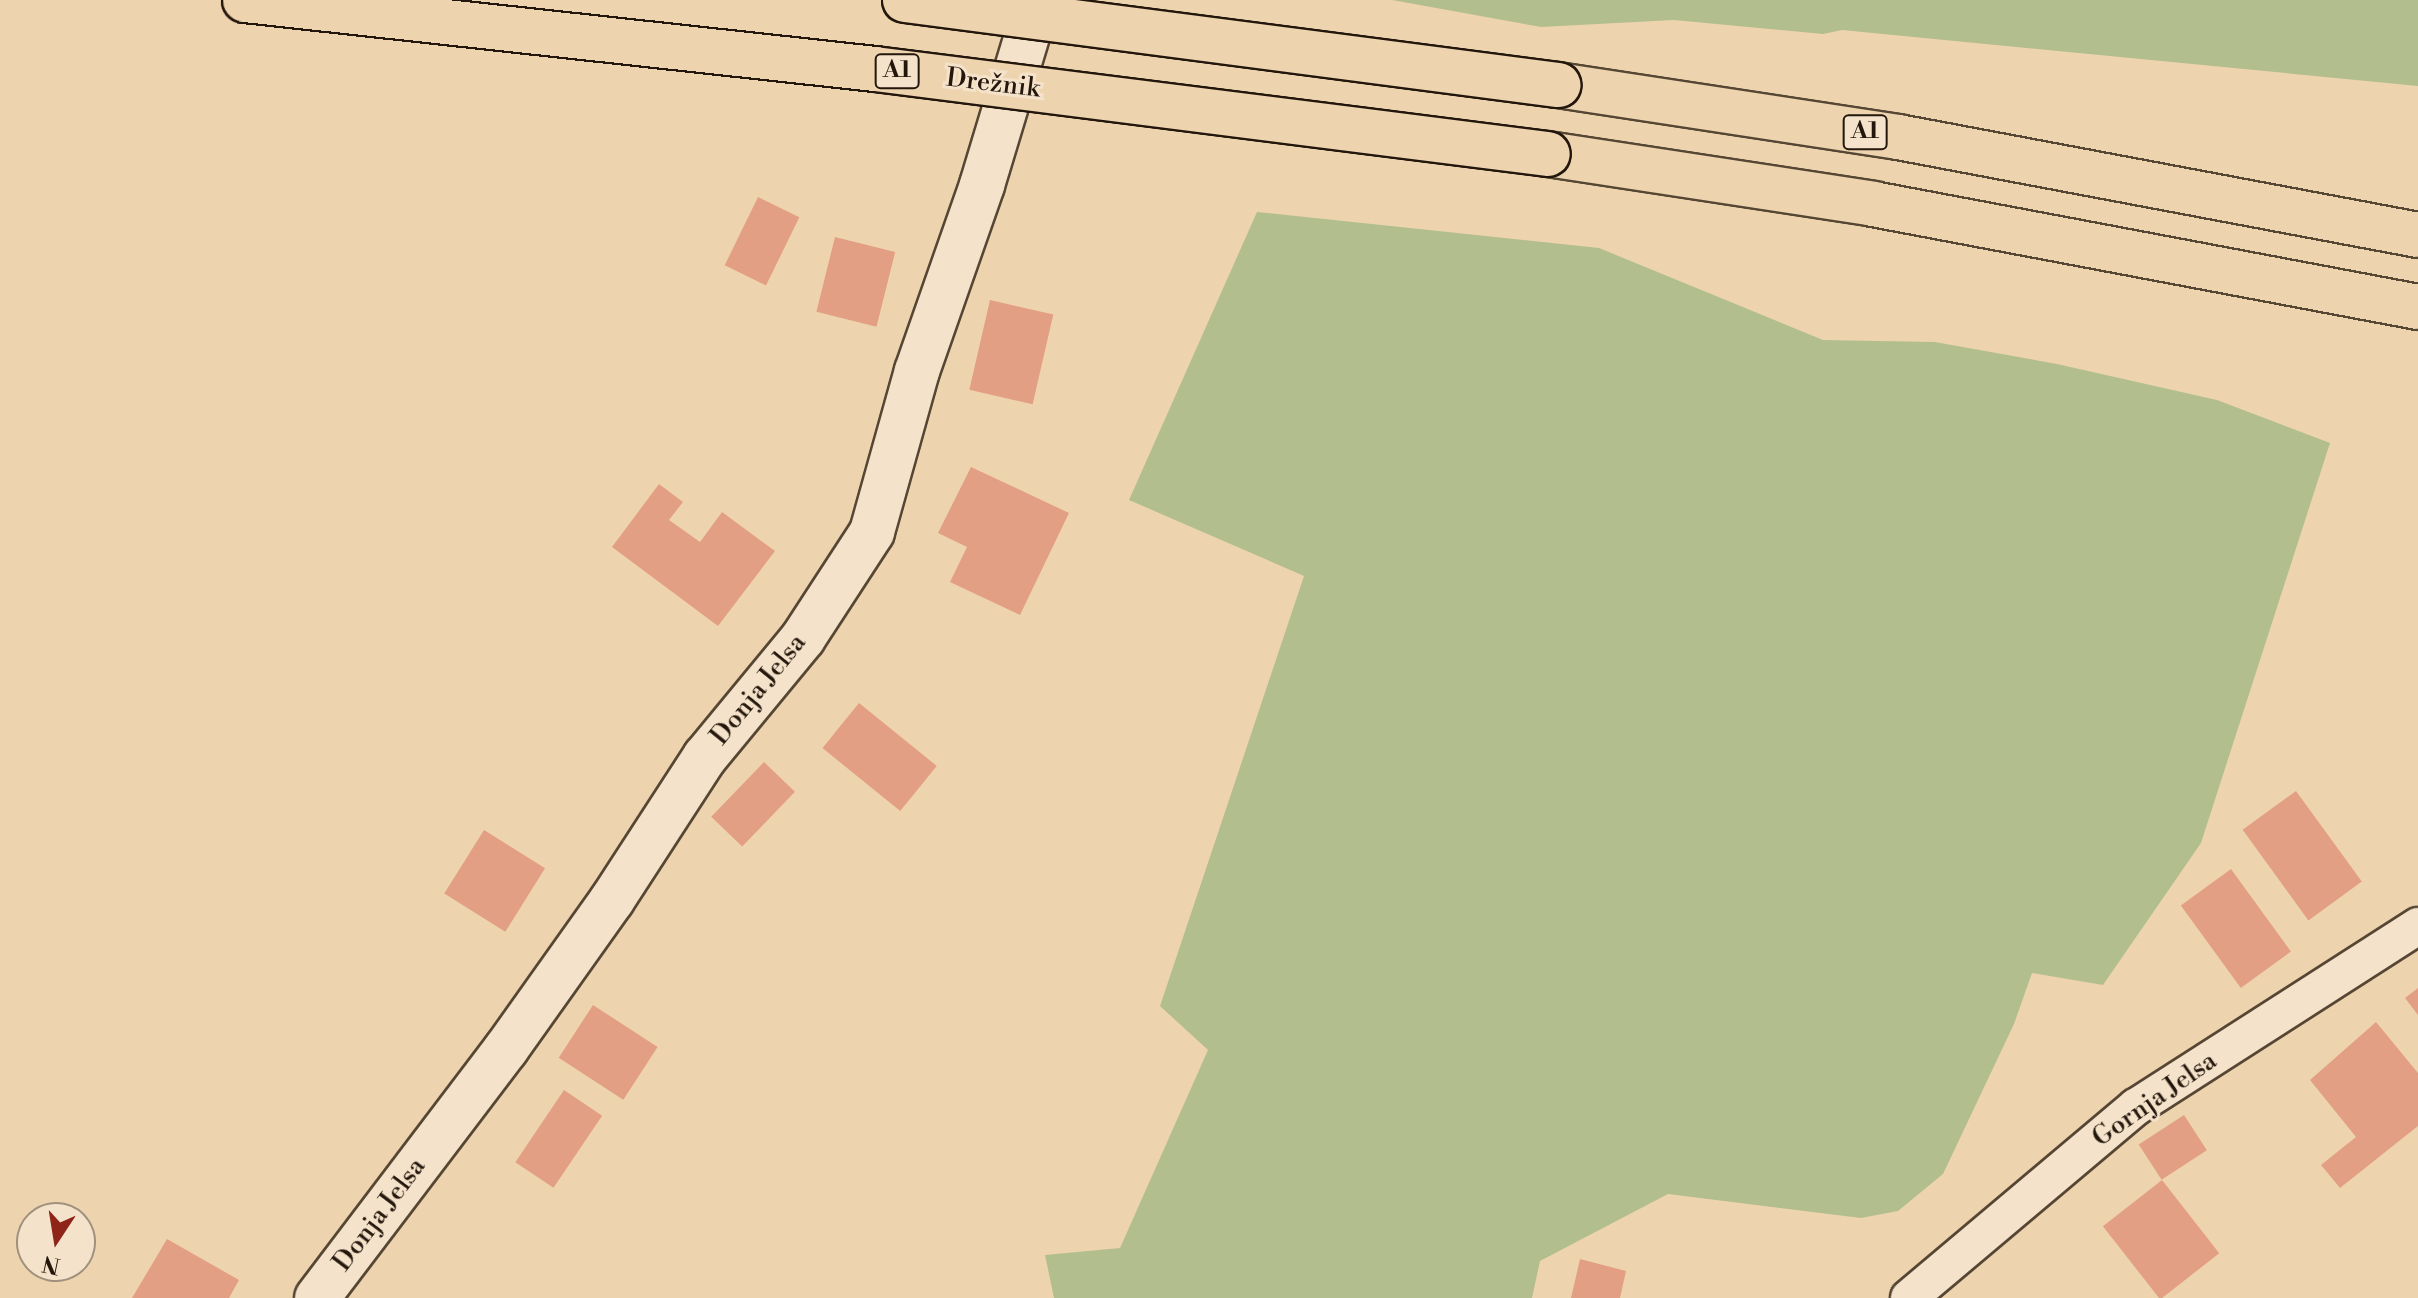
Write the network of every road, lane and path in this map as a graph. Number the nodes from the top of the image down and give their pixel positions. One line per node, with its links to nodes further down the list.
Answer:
1 (245, 0): 5 (highway, Drežnik / A1, bridge)
2 (905, 0): 4 (highway, A1, bridge)
3 (1038, 0): 7 (main road, Donja Jelsa)
4 (2418, 235)
5 (2418, 307)
6 (2418, 926): 8 (street, Gornja Jelsa)
7 (317, 1298)
8 (1909, 1298)

